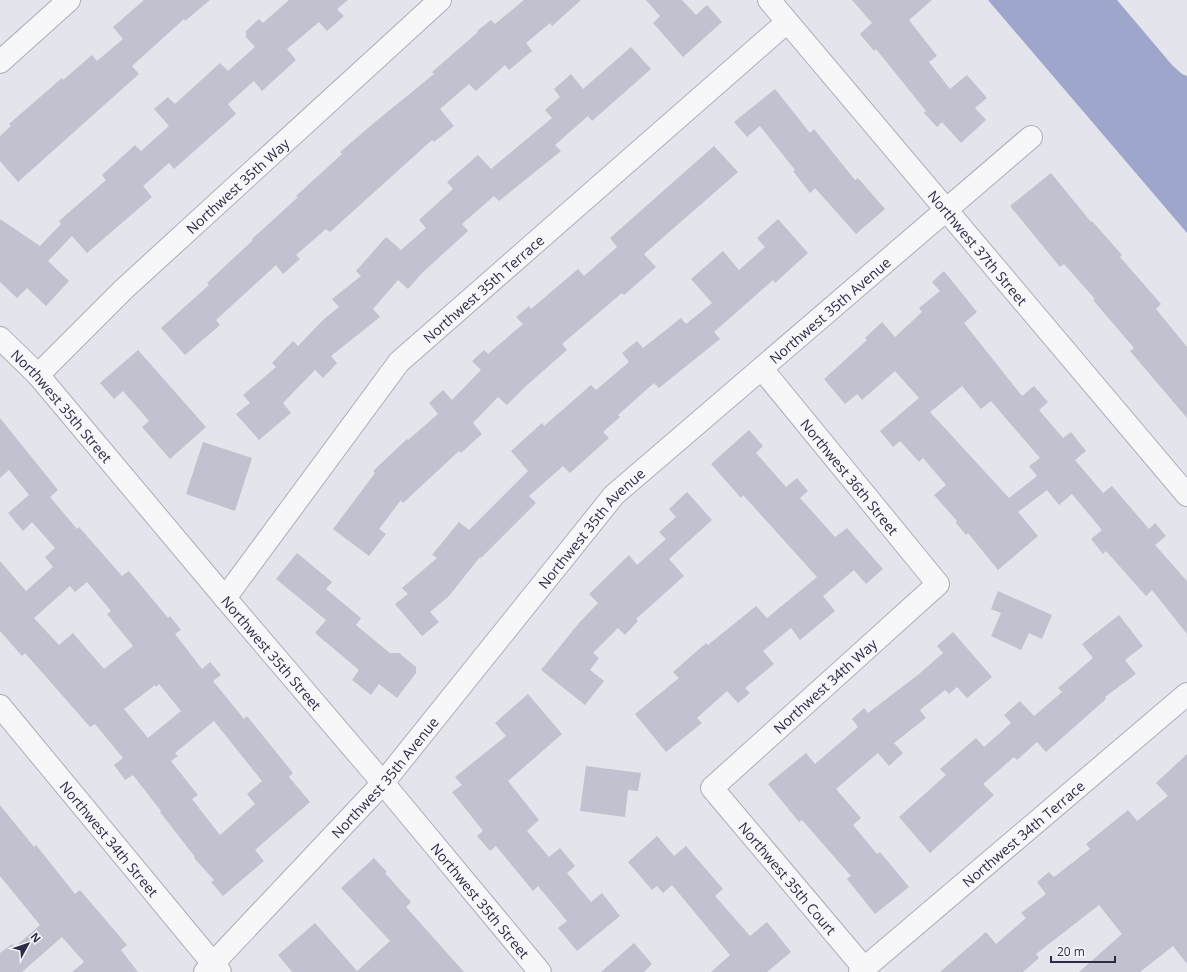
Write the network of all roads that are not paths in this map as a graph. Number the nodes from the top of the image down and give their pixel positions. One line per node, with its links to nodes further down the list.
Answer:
1 (69, 0): 5 (street)
2 (440, 0): 10 (street, Northwest 35th Way)
3 (769, 0): 4 (street, Northwest 37th Street)
4 (787, 22): 7 (street, Northwest 37th Street); 13 (street, Northwest 35th Terrace)
5 (0, 62)
6 (1031, 137): 7 (street, Northwest 35th Avenue)
7 (945, 209): 9 (street, Northwest 35th Avenue); 11 (street, Northwest 37th Street)
8 (0, 338): 10 (street, Northwest 35th Street)
9 (762, 369): 12 (street, Northwest 36th Street); 16 (street, Northwest 35th Avenue)
10 (38, 375): 13 (street, Northwest 35th Street)
11 (1187, 495)
12 (938, 584): 17 (street, Northwest 34th Way)
13 (225, 598): 16 (street, Northwest 35th Street)
14 (1187, 694): 19 (street, Northwest 34th Terrace)
15 (0, 706): 18 (street, Northwest 34th Street)
16 (383, 783): 18 (street, Northwest 35th Avenue); 20 (street, Northwest 35th Street)
17 (712, 788): 19 (street, Northwest 35th Court)
18 (213, 969)
19 (862, 970)
20 (540, 972)

